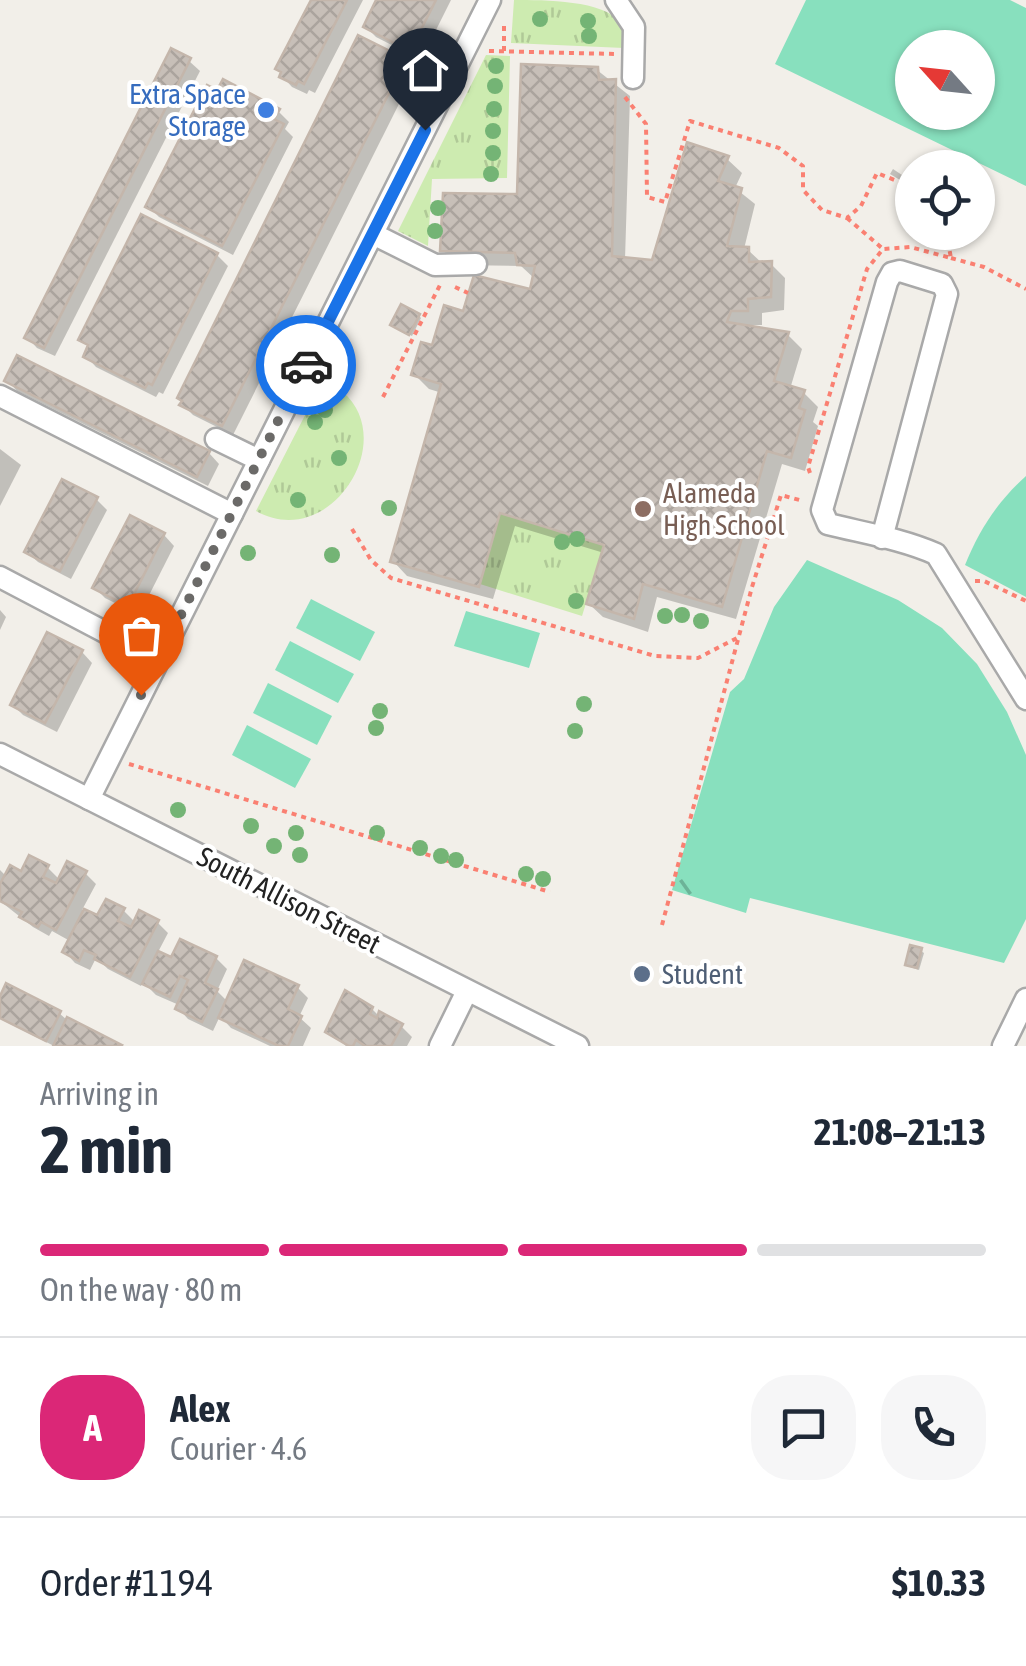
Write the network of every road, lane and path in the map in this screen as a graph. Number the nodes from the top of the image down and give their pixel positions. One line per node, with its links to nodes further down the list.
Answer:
1 (616, 0): 5 (street)
2 (497, 6): 4 (path); 9 (street)
3 (484, 50): 4 (path)
4 (504, 51): 5 (path)
5 (633, 55): 6 (street)
6 (628, 85): 8 (path)
7 (895, 180): 8 (path)
8 (847, 218): 10 (path)
9 (372, 234): 12 (street); 18 (street)
10 (884, 248)
11 (951, 258): 13 (path)
12 (476, 264)
13 (1026, 290)
14 (468, 294): 16 (path)
15 (0, 396): 20 (street)
16 (383, 396)
17 (216, 438): 18 (street)
18 (259, 460): 20 (street)
19 (808, 502): 26 (path)
20 (232, 514): 27 (street)
21 (352, 529): 26 (path)
22 (882, 538): 22 (street); 28 (street)
23 (0, 577): 27 (street)
24 (975, 581): 25 (path)
25 (1026, 601)
26 (739, 637): 33 (path)
27 (158, 660): 31 (street)
28 (1026, 698)
29 (0, 754): 31 (street, South Allison Street)
30 (125, 763): 32 (path)
31 (89, 799): 34 (street, South Allison Street)
32 (550, 892)
33 (662, 925)
34 (467, 990): 36 (street); 37 (street, South Allison Street)
35 (1026, 1000): 38 (street)
36 (440, 1046)
37 (578, 1046)
38 (1003, 1046)

